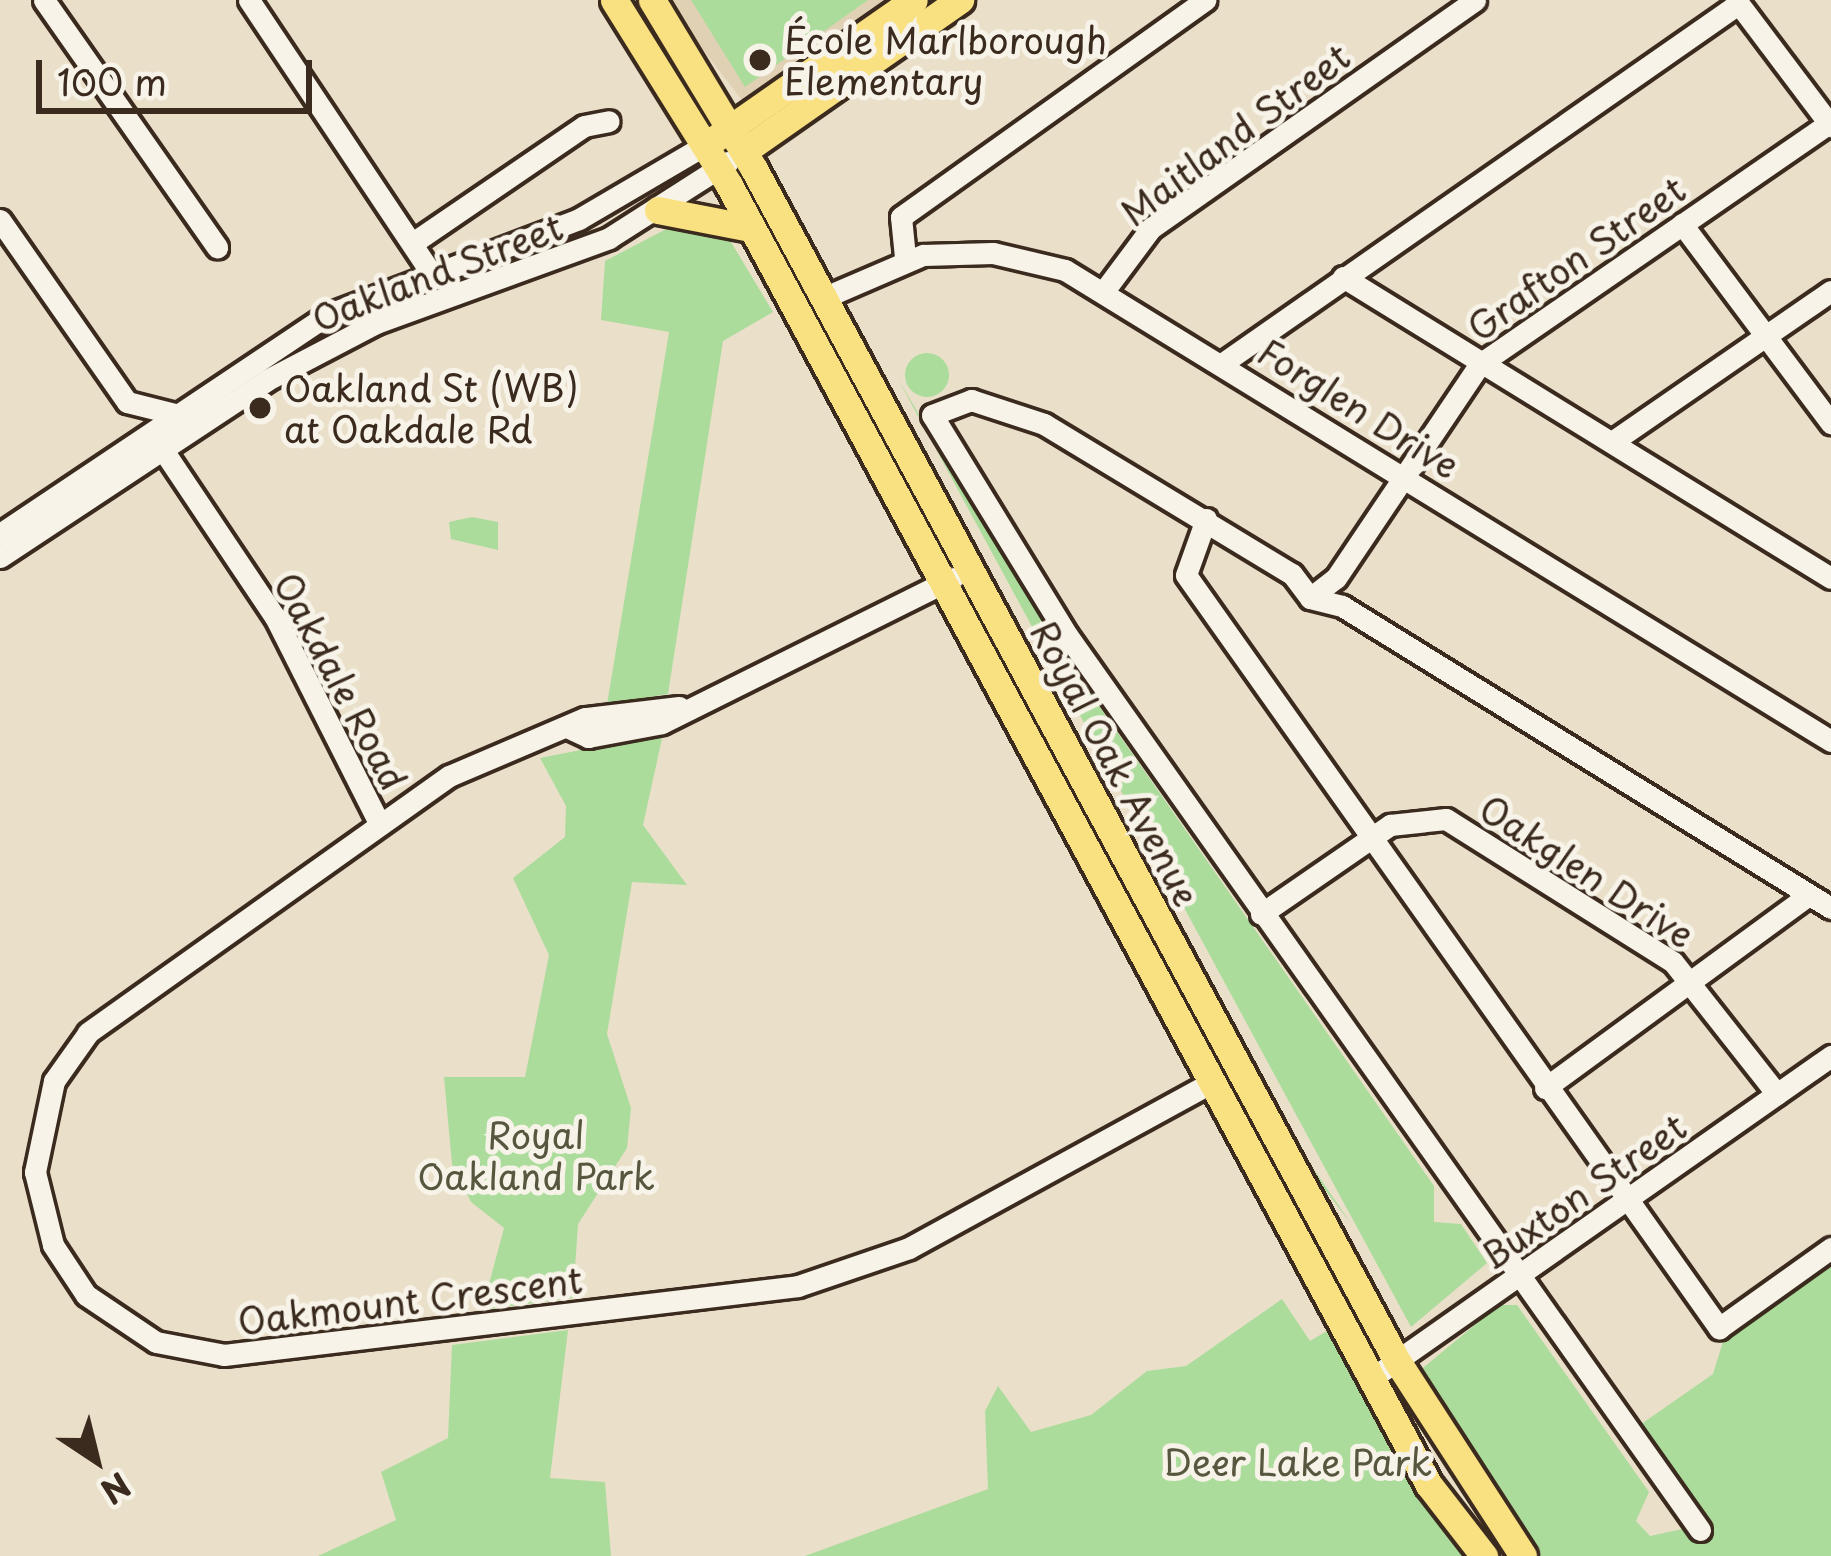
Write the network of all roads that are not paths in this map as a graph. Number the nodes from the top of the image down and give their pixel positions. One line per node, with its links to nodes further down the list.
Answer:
1 (44, 0): 19 (street)
2 (249, 0): 18 (street)
3 (614, 0): 13 (main road, Royal Oak Avenue)
4 (652, 0): 12 (main road, Royal Oak Avenue)
5 (914, 0): 12 (main road)
6 (960, 0): 12 (main road)
7 (1205, 0): 20 (street)
8 (1475, 0): 23 (street, Maitland Street)
9 (1737, 2): 11 (street); 22 (street)
10 (609, 121): 18 (street)
11 (1830, 124): 16 (street, Grafton Street)
12 (738, 140): 13 (main road); 25 (main road, Royal Oak Avenue)
13 (712, 157): 14 (street, Oakland Street); 17 (main road, Royal Oak Avenue); 21 (street, Oakland Street)
14 (658, 210): 17 (main road); 34 (street, Oakland Street)
15 (0, 220): 29 (street)
16 (1682, 224): 26 (street); 28 (street, Grafton Street)
17 (751, 228): 41 (main road, Royal Oak Avenue)
18 (417, 240): 21 (street)
19 (217, 247)
20 (905, 257): 23 (street, Forglen Drive); 25 (street, Forglen Drive)
21 (430, 271): 30 (street, Oakland Street)
22 (1343, 278): 27 (street); 28 (street)
23 (1104, 291): 27 (street, Forglen Drive)
24 (1831, 291): 26 (street)
25 (823, 298): 39 (main road, Royal Oak Avenue)
26 (1763, 338): 31 (street); 32 (street)
27 (1223, 363): 35 (street, Forglen Drive)
28 (1480, 364): 32 (street); 35 (street, Grafton Street)
29 (128, 402): 30 (street); 33 (street)
30 (175, 414): 33 (street, Oakland Street); 34 (street)
31 (1831, 423)
32 (1612, 442): 40 (street)
33 (126, 448): 34 (street); 37 (street, Oakland Street)
34 (163, 450): 38 (street, Oakland Street); 44 (street, Oakdale Road)
35 (1405, 476): 42 (street, Grafton Street); 43 (street, Forglen Drive)
36 (1206, 519): 42 (street); 45 (street); 48 (street, Royal Oak Avenue)
37 (0, 534)
38 (0, 557)
39 (970, 569): 41 (street, Oakmount Crescent); 57 (main road, Royal Oak Avenue)
40 (1831, 578)
41 (943, 584): 44 (street, Oakmount Crescent); 51 (main road, Royal Oak Avenue)
42 (1310, 598): 46 (street)
43 (1831, 741)
44 (379, 823): 51 (street, Oakmount Crescent)
45 (1372, 837): 48 (street, Oakglen Drive); 49 (street, Oakglen Drive); 52 (street)
46 (1809, 895): 47 (street); 49 (street)
47 (1831, 908)
48 (1261, 914): 56 (street, Royal Oak Avenue)
49 (1694, 983): 52 (street); 53 (street, Oakglen Drive)
50 (1831, 1056): 53 (street, Buxton Street)
51 (1211, 1083): 58 (main road, Royal Oak Avenue)
52 (1545, 1088): 54 (street)
53 (1777, 1094): 54 (street, Buxton Street)
54 (1626, 1201): 55 (street); 56 (street, Buxton Street)
55 (1831, 1248)
56 (1515, 1278): 57 (street, Buxton Street); 59 (street, Royal Oak Avenue)
57 (1397, 1361): 58 (street, Buxton Street); 61 (main road, Royal Oak Avenue)
58 (1372, 1378): 60 (main road, Royal Oak Avenue)
59 (1700, 1530)
60 (1484, 1556)
61 (1523, 1556)

